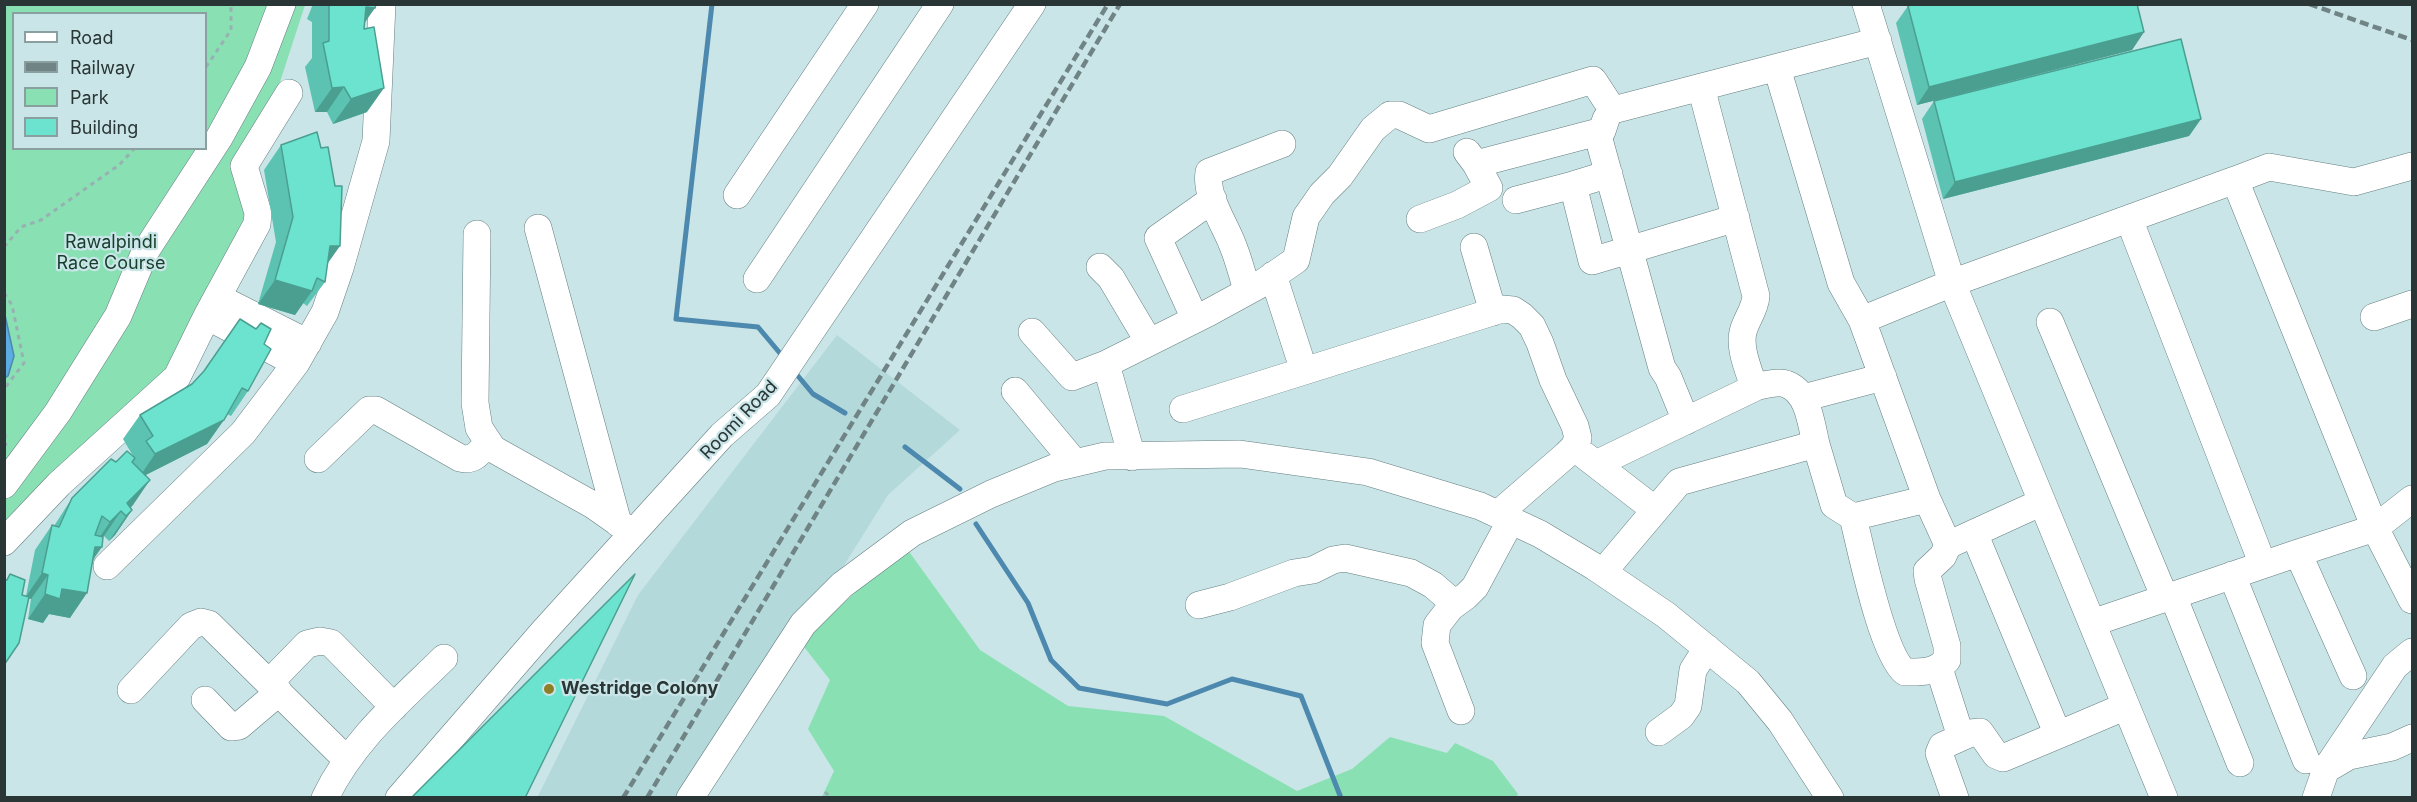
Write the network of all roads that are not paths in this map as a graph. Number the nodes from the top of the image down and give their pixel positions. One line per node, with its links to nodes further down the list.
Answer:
1 (282, 4): 58 (street)
2 (382, 4): 42 (street)
3 (865, 4): 18 (street)
4 (940, 4): 30 (street)
5 (1032, 4): 65 (street, Roomi Road)
6 (1866, 4): 7 (street)
7 (1878, 41): 8 (street); 31 (street)
8 (1777, 68): 9 (street); 38 (street)
9 (1701, 87): 11 (street); 21 (street)
10 (289, 93): 34 (street)
11 (1610, 106): 12 (street); 29 (street)
12 (1598, 132): 15 (street); 22 (street)
13 (1282, 144): 19 (street)
14 (2412, 166): 16 (street)
15 (1609, 174): 17 (street); 27 (street)
16 (2235, 180): 23 (street); 66 (street)
17 (1573, 185): 20 (street); 27 (street)
18 (737, 195)
19 (1213, 199): 32 (street); 37 (street)
20 (1516, 200)
21 (1736, 218): 27 (street); 46 (street)
22 (1420, 219)
23 (2128, 219): 31 (street); 71 (street)
24 (538, 228): 65 (street)
25 (477, 234): 51 (street)
26 (1474, 247): 35 (street)
27 (1630, 249): 50 (street)
28 (1100, 267): 41 (street)
29 (1273, 275): 32 (street); 44 (street)
30 (757, 279)
31 (1952, 283): 38 (street); 61 (street)
32 (1247, 291): 37 (street)
33 (2412, 304): 36 (street)
34 (212, 306): 42 (street); 68 (street)
35 (1493, 312): 44 (street); 53 (street)
36 (2374, 316)
37 (1195, 320): 41 (street)
38 (1862, 320): 45 (street)
39 (2050, 322): 75 (street)
40 (1032, 332): 43 (street)
41 (1149, 342): 43 (street)
42 (302, 353): 72 (street)
43 (1106, 364): 54 (street)
44 (1304, 371): 49 (street)
45 (1882, 377): 48 (street); 60 (street)
46 (1754, 387): 48 (street); 50 (street)
47 (1015, 391): 56 (street)
48 (1803, 398): 52 (street)
49 (1183, 409)
50 (1686, 420): 57 (street)
51 (489, 442): 55 (street); 65 (street)
52 (1816, 444): 62 (street); 64 (street)
53 (1574, 447): 57 (street); 63 (street)
54 (1132, 457): 56 (street); 63 (street)
55 (318, 459)
56 (1076, 463): 100 (street)
57 (1596, 464): 62 (street)
58 (4, 485)
59 (2412, 498): 66 (street)
60 (1927, 499): 64 (street); 69 (street)
61 (2042, 502): 67 (street); 79 (street)
62 (1655, 510): 73 (street)
63 (1504, 517): 73 (street); 77 (street)
64 (1853, 517): 83 (street)
65 (626, 528): 99 (street, Roomi Road)
66 (2375, 528): 70 (street); 76 (street)
67 (1974, 533): 69 (street); 92 (street)
68 (4, 542)
69 (1948, 545): 83 (street)
70 (2298, 553): 71 (street); 84 (street)
71 (2263, 565): 74 (street)
72 (107, 566)
73 (1603, 572): 80 (street)
74 (2232, 575): 75 (street); 97 (street)
75 (2169, 597): 79 (street); 96 (street)
76 (2412, 600)
77 (1455, 604): 78 (street); 90 (street)
78 (1199, 605)
79 (2092, 623): 88 (street)
80 (1707, 648): 91 (street); 101 (street)
81 (2412, 652): 97 (street)
82 (444, 658): 89 (street)
83 (1939, 668): 93 (street)
84 (2353, 676)
85 (274, 688): 86 (street); 87 (street); 89 (street); 95 (street)
86 (131, 690)
87 (205, 700)
88 (2126, 706): 92 (street); 103 (street)
89 (394, 707): 95 (street)
90 (1461, 711)
91 (1659, 732)
92 (2058, 735): 93 (street)
93 (1961, 737): 102 (street)
94 (2412, 738): 97 (street)
95 (346, 759): 98 (street)
96 (2240, 763)
97 (2316, 765): 104 (street)
98 (325, 798)
99 (399, 798)
100 (690, 798)
101 (1830, 798)
102 (1955, 798)
103 (2164, 798)
104 (2316, 798)

